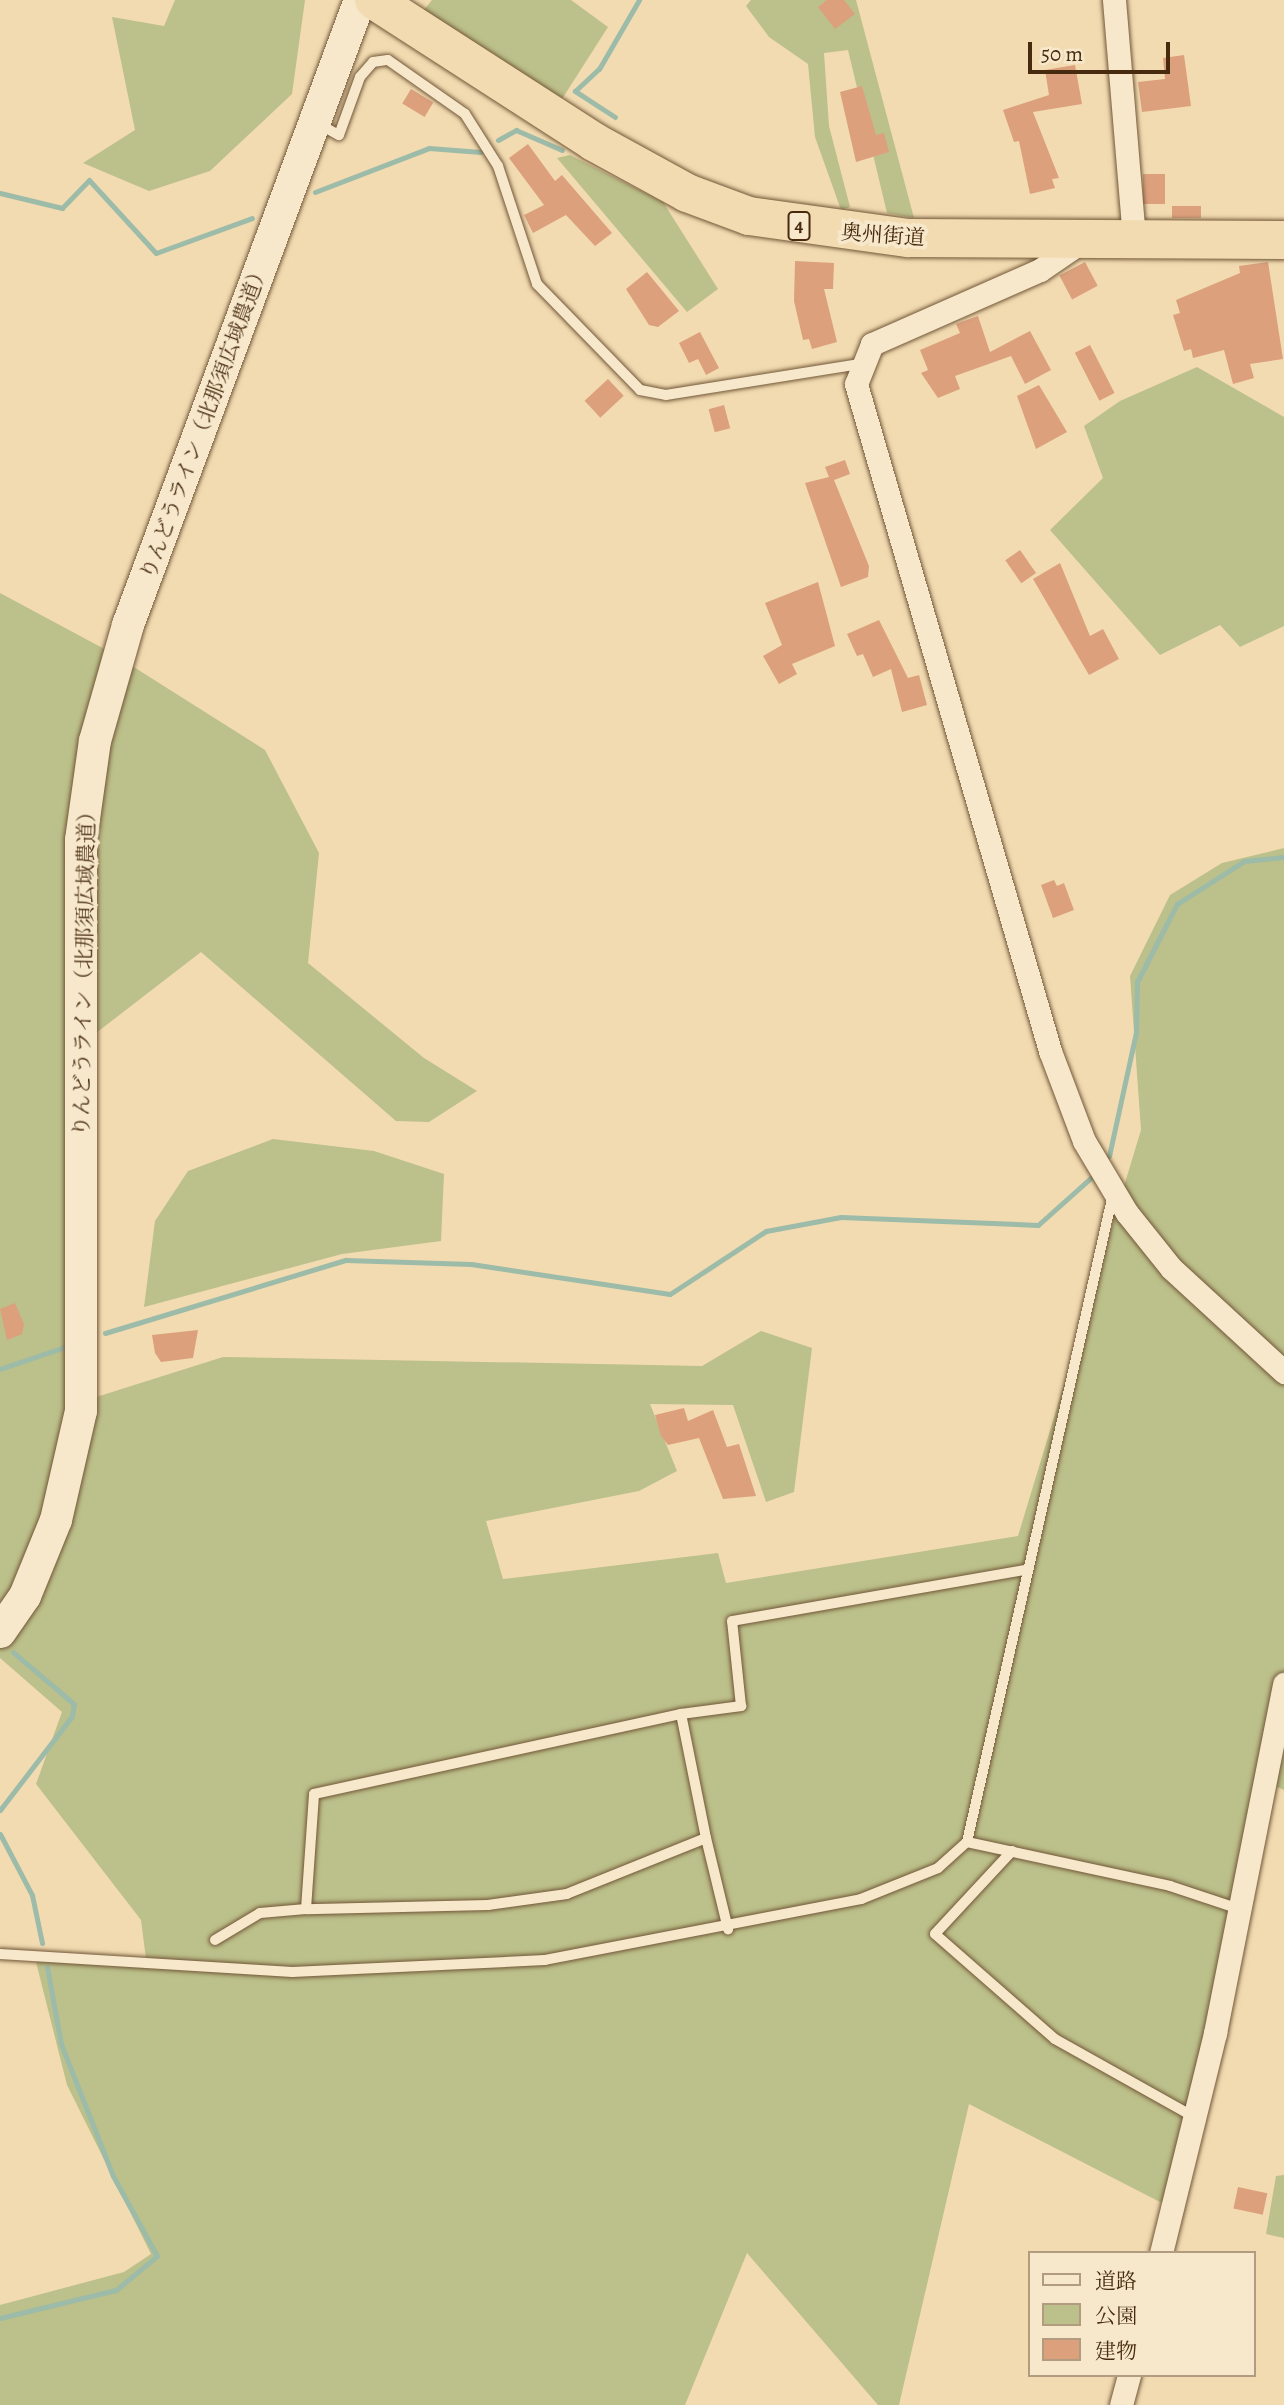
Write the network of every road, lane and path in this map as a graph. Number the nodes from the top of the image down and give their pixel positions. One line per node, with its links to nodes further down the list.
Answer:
1 (360, 0): 4 (street, りんどうライン（北那須広域農道）)
2 (373, 0): 5 (highway, 奥州街道 / 4)
3 (1114, 0): 6 (street)
4 (315, 122): 8 (lane); 12 (street, りんどうライン（北那須広域農道）)
5 (1083, 240): 6 (highway, 奥州街道 / 4); 8 (street)
6 (1134, 240): 7 (highway, 奥州街道 / 4)
7 (1284, 240)
8 (860, 364): 9 (street)
9 (1114, 1192): 10 (street); 11 (lane)
10 (1284, 1372)
11 (1025, 1570): 14 (lane); 16 (lane)
12 (0, 1632)
13 (1284, 1684): 19 (street)
14 (681, 1714): 15 (lane); 18 (lane)
15 (706, 1838): 18 (lane); 20 (lane)
16 (967, 1842): 17 (lane); 20 (lane)
17 (1012, 1851): 19 (lane); 23 (lane)
18 (306, 1909): 21 (lane)
19 (1239, 1909): 23 (street)
20 (728, 1929): 22 (lane)
21 (215, 1940)
22 (0, 1954)
23 (1196, 2118): 24 (street)
24 (1162, 2251)
25 (1128, 2377): 26 (street)
26 (1121, 2405)

